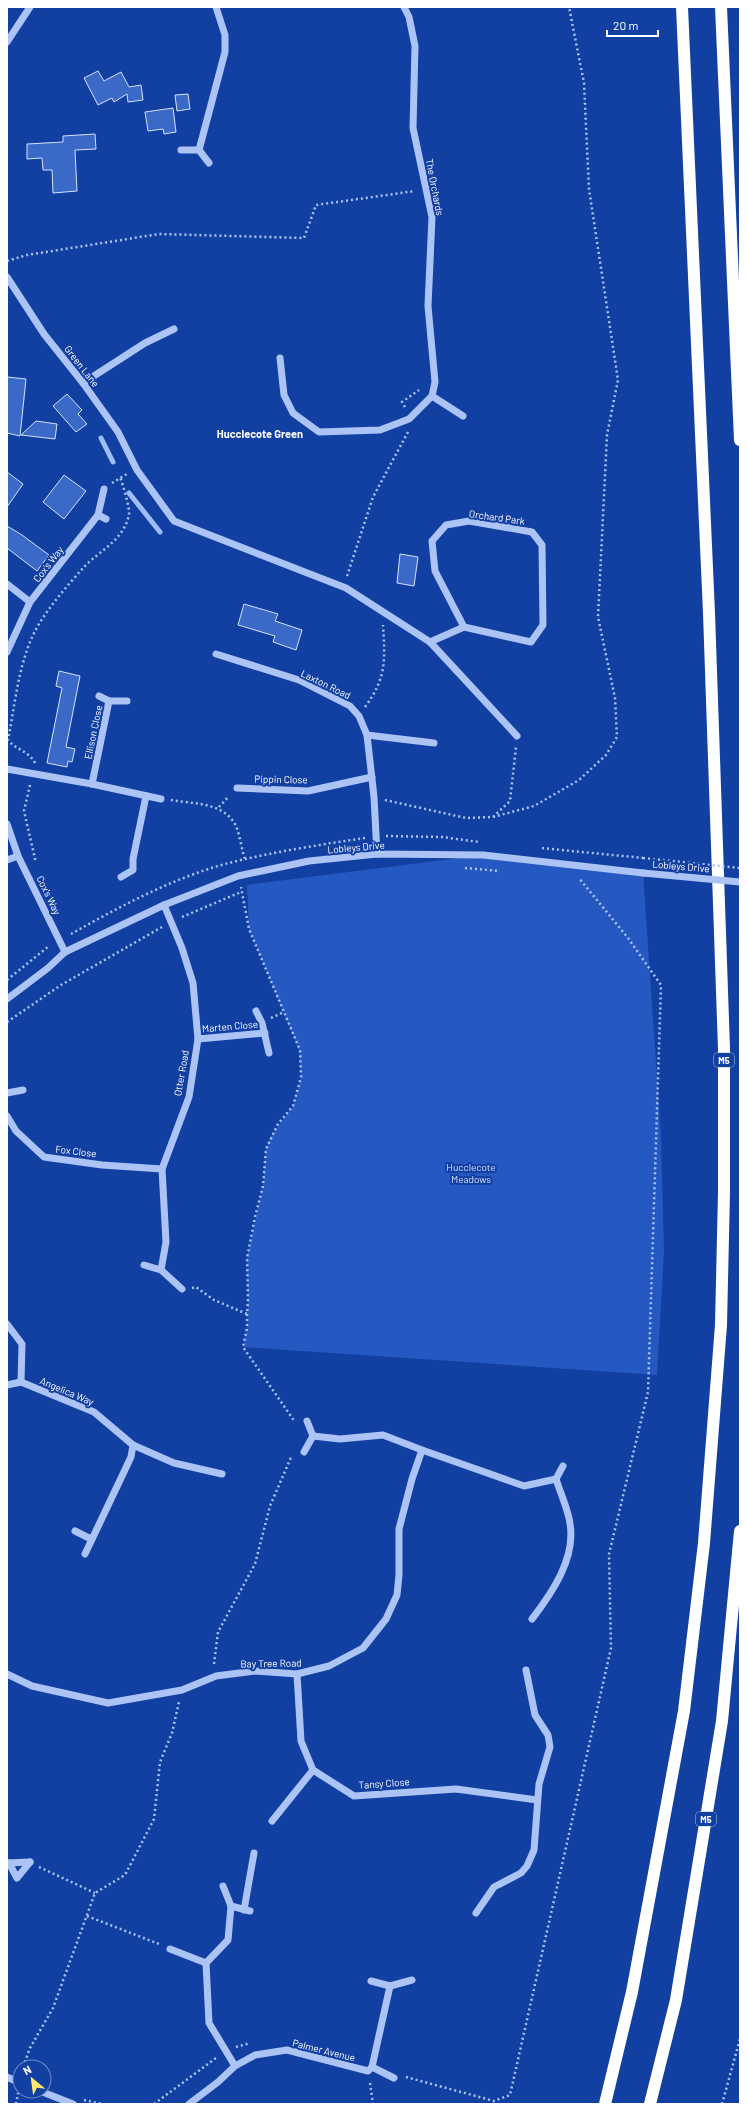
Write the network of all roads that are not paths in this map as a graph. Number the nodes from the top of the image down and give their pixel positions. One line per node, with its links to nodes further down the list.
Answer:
1 (30, 7): 6 (street)
2 (216, 7): 8 (street)
3 (404, 7): 14 (street, The Orchards)
4 (682, 7): 96 (highway, M5)
5 (721, 7): 16 (highway)
6 (7, 42)
7 (181, 150): 8 (street)
8 (199, 150): 9 (street)
9 (208, 163)
10 (7, 278): 13 (street, Green Lane)
11 (174, 329): 13 (street)
12 (280, 358): 14 (street)
13 (83, 383): 23 (street, Green Lane)
14 (432, 396): 15 (street)
15 (463, 416)
16 (740, 440)
17 (104, 489): 18 (street, Cox's Way)
18 (98, 515): 19 (street); 21 (street, Cox's Way)
19 (106, 519)
20 (7, 584): 21 (street)
21 (30, 602): 24 (street, Cox's Way)
22 (464, 627): 22 (street, Orchard Park); 23 (street)
23 (430, 642): 30 (street, Green Lane)
24 (7, 652)
25 (216, 654): 29 (street, Laxton Road)
26 (99, 696): 27 (street)
27 (110, 701): 28 (street, Ellison Close); 34 (street, Ellison Close)
28 (127, 702)
29 (367, 735): 31 (street); 33 (street, Laxton Road)
30 (517, 736)
31 (434, 743)
32 (7, 769): 34 (street)
33 (372, 777): 35 (street, Pippin Close); 39 (street, Laxton Road)
34 (92, 784): 36 (street)
35 (237, 788)
36 (146, 796): 37 (street); 42 (street)
37 (161, 799)
38 (7, 824): 40 (street, Cox's Way)
39 (377, 854): 43 (street, Lobleys Drive, bridge); 44 (street, Lobleys Drive)
40 (18, 856): 41 (street); 45 (street, Cox's Way)
41 (7, 860)
42 (121, 877)
43 (740, 882)
44 (164, 905): 45 (street, Lobleys Drive); 49 (street, Otter Road)
45 (65, 952): 46 (street, Lobleys Drive)
46 (7, 999)
47 (256, 1011): 48 (street, Marten Close)
48 (265, 1033): 49 (street, Marten Close); 50 (street, Marten Close)
49 (198, 1039): 54 (street, Otter Road)
50 (269, 1053)
51 (23, 1090): 52 (street)
52 (7, 1093)
53 (7, 1116): 54 (street, Fox Close)
54 (162, 1169): 56 (street, Otter Road)
55 (144, 1265): 56 (street)
56 (161, 1270): 57 (street)
57 (182, 1289)
58 (7, 1324): 59 (street)
59 (21, 1382): 60 (street); 63 (street, Angelica Way)
60 (7, 1385)
61 (307, 1422): 62 (street)
62 (313, 1436): 64 (street); 65 (street)
63 (133, 1446): 67 (street, Angelica Way); 71 (street)
64 (422, 1450): 68 (street); 76 (street, Bay Tree Road)
65 (304, 1452)
66 (563, 1466): 68 (street)
67 (222, 1474)
68 (556, 1480): 73 (street)
69 (75, 1531): 71 (street)
70 (740, 1531): 97 (highway, M5)
71 (91, 1539): 72 (street)
72 (85, 1554)
73 (532, 1619)
74 (526, 1670): 78 (street)
75 (7, 1674): 76 (street, Bay Tree Road)
76 (297, 1674): 77 (street)
77 (313, 1770): 78 (street, Tansy Close); 79 (street)
78 (537, 1800): 84 (street)
79 (272, 1821)
80 (254, 1853): 83 (street)
81 (8, 1863): 81 (street)
82 (223, 1886): 83 (street)
83 (232, 1906): 86 (street)
84 (476, 1912)
85 (170, 1949): 86 (street)
86 (206, 1963): 90 (street)
87 (412, 1980): 89 (street)
88 (371, 1981): 89 (street)
89 (390, 1986): 91 (street)
90 (235, 2066): 91 (street, Palmer Avenue); 95 (street, Palmer Avenue)
91 (370, 2069): 92 (street, Palmer Avenue)
92 (394, 2078)
93 (52, 2096): 94 (street)
94 (73, 2104)
95 (189, 2104)
96 (605, 2104)
97 (650, 2104)

